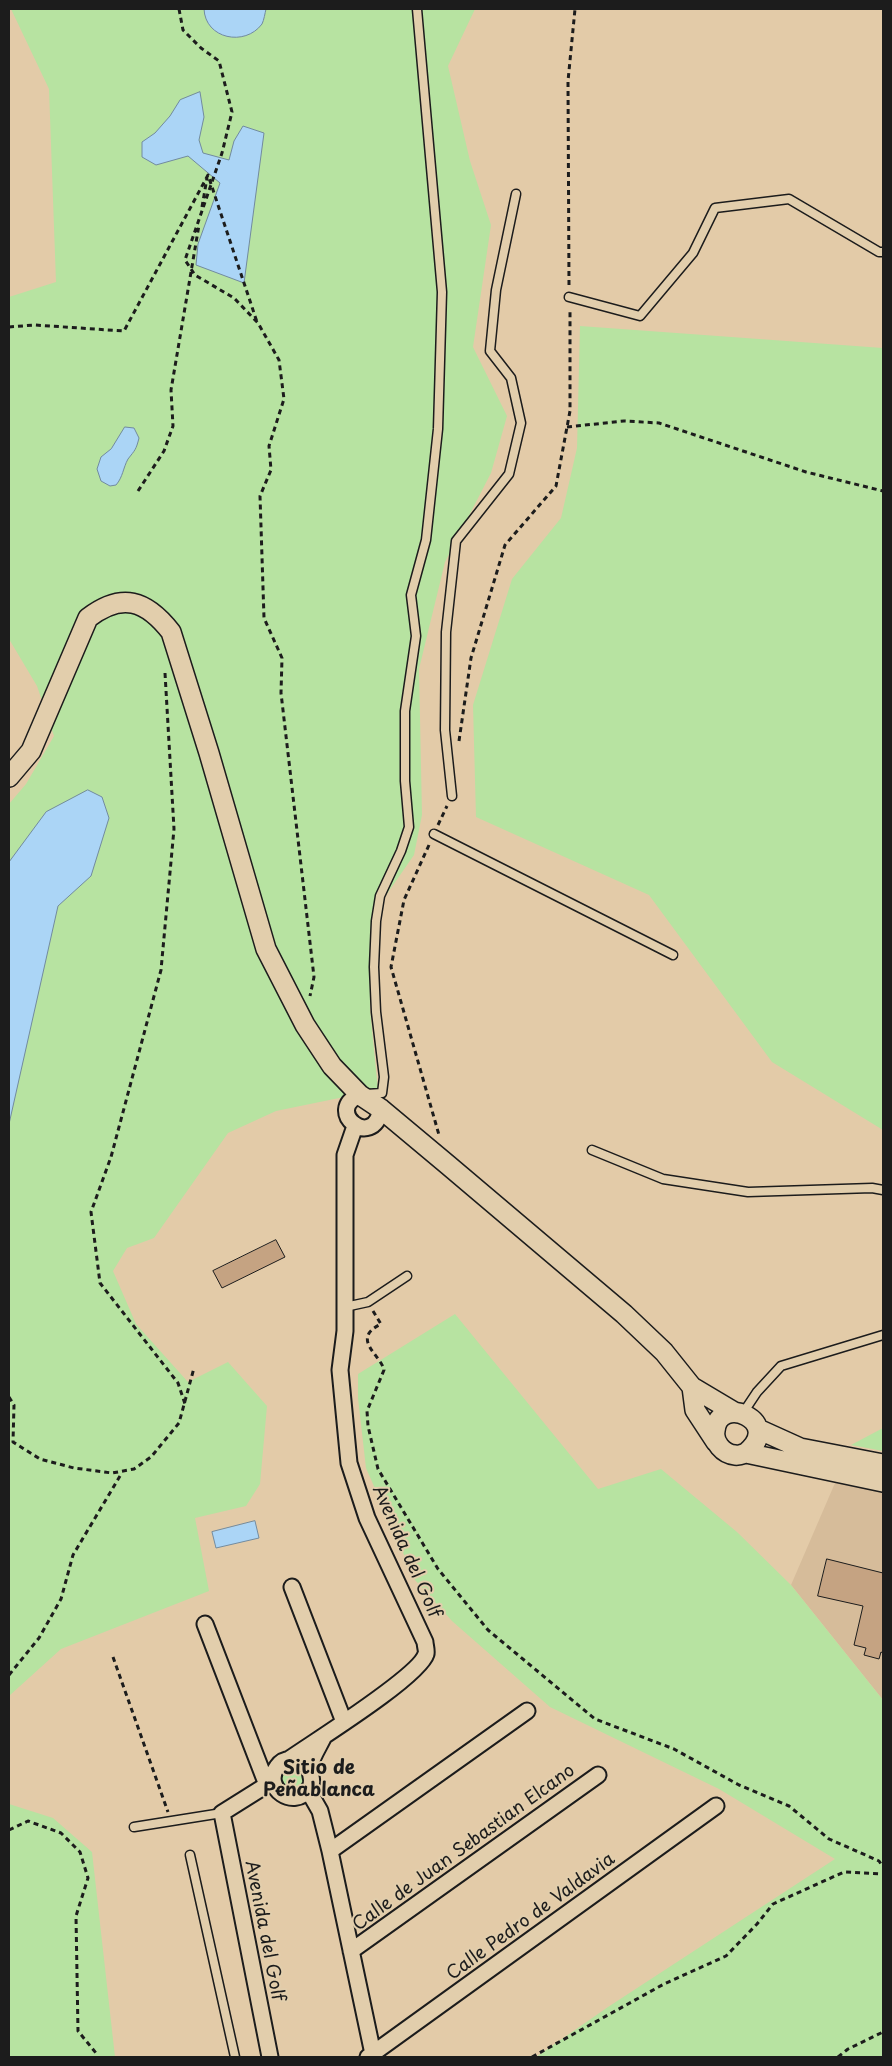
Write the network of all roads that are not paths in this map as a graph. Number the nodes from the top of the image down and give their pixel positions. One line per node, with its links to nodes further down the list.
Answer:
1 (417, 9): 9 (lane)
2 (516, 194): 6 (lane)
3 (883, 252): 4 (lane)
4 (570, 297)
5 (9, 777): 9 (street)
6 (452, 796)
7 (434, 834): 8 (lane)
8 (673, 955)
9 (360, 1095): 10 (street); 11 (street)
10 (380, 1110): 11 (street); 17 (street)
11 (355, 1126): 15 (street, Avenida del Golf)
12 (592, 1150): 13 (lane)
13 (883, 1190)
14 (407, 1276): 15 (lane)
15 (345, 1307): 27 (street, Avenida del Golf)
16 (883, 1335): 18 (lane)
17 (692, 1387): 18 (street); 20 (street)
18 (738, 1412): 19 (street); 20 (street)
19 (758, 1429): 21 (street); 22 (street)
20 (716, 1442): 21 (street)
21 (746, 1453): 23 (street)
22 (883, 1464)
23 (883, 1482)
24 (292, 1587): 27 (street)
25 (205, 1624): 32 (street)
26 (527, 1711): 37 (street)
27 (344, 1722): 28 (street, Avenida del Golf)
28 (324, 1735): 29 (street, Avenida del Golf); 30 (street)
29 (288, 1760): 30 (street); 32 (street, Avenida del Golf)
30 (309, 1768): 33 (street)
31 (598, 1775): 39 (street, Calle de Juan Sebastian Elcano)
32 (270, 1783): 33 (street); 35 (street, Avenida del Golf)
33 (308, 1790): 37 (street)
34 (716, 1806): 40 (street, Calle Pedro de Valdavia)
35 (222, 1813): 36 (lane); 42 (street, Avenida del Golf)
36 (134, 1827)
37 (330, 1851): 39 (street)
38 (190, 1855): 41 (lane)
39 (351, 1951): 40 (street)
40 (370, 2056)
41 (235, 2057)
42 (270, 2057)

